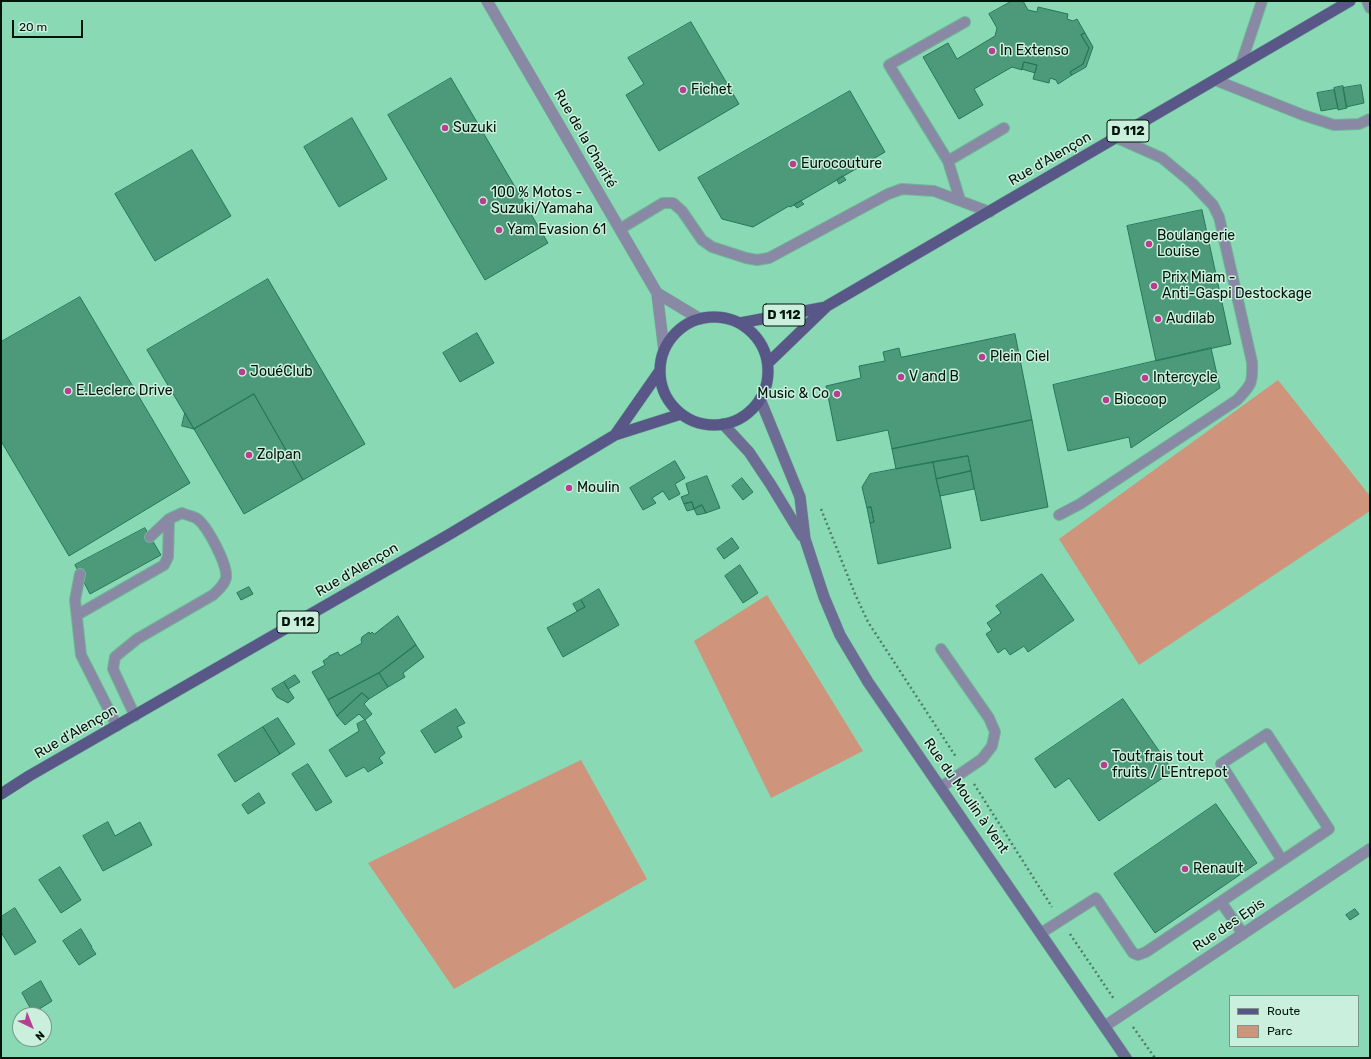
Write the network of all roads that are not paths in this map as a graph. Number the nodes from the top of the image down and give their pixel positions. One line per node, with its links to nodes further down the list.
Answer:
1 (487, 1): 15 (street, Rue de la Charité)
2 (1262, 1): 7 (lane)
3 (1350, 1): 7 (main road, Rue d'Alençon / D 112)
4 (1367, 1): 5 (lane)
5 (1370, 8)
6 (965, 22): 12 (lane)
7 (1242, 64): 8 (main road, Rue d'Alençon / D 112)
8 (1215, 80): 9 (lane); 11 (main road, Rue d'Alençon / D 112)
9 (1370, 119)
10 (1004, 128): 12 (lane)
11 (1117, 138): 14 (main road, Rue d'Alençon / D 112); 27 (lane)
12 (948, 161): 13 (lane)
13 (960, 200): 14 (lane); 15 (lane)
14 (990, 212): 17 (main road, Rue d'Alençon / D 112)
15 (620, 229): 16 (street, Rue de la Charité)
16 (657, 293): 18 (street, Rue de la Charité); 20 (street, Rue de la Charité)
17 (827, 306): 19 (main road, Rue d'Alençon / D 112); 21 (main road, Rue d'Alençon / D 112)
18 (700, 319): 19 (main road); 20 (main road)
19 (740, 323): 21 (main road)
20 (664, 350): 22 (main road)
21 (768, 363): 23 (main road)
22 (659, 372): 24 (main road); 26 (main road, Rue d'Alençon / D 112)
23 (760, 398): 25 (main road); 30 (main road, Rue du Moulin à Vent)
24 (681, 414): 25 (main road); 26 (main road, Rue d'Alençon / D 112)
25 (723, 424): 30 (main road, Rue du Moulin à Vent)
26 (615, 435): 34 (main road, Rue d'Alençon / D 112)
27 (1059, 515)
28 (169, 519): 29 (lane); 32 (lane); 34 (lane)
29 (150, 537)
30 (804, 539): 37 (main road, Rue du Moulin à Vent)
31 (80, 574): 32 (lane)
32 (77, 615): 35 (lane)
33 (941, 649): 37 (lane)
34 (135, 716): 35 (main road, Rue d'Alençon / D 112)
35 (117, 726): 36 (main road, Rue d'Alençon / D 112)
36 (29, 776): 38 (main road, Rue d'Alençon / D 112); 39 (main road, Rue d'Alençon / D 112)
37 (941, 787): 43 (main road, Rue du Moulin à Vent)
38 (1, 789)
39 (1, 794)
40 (1370, 849): 44 (street, Rue des Epis)
41 (1282, 860): 41 (lane); 42 (lane)
42 (1221, 902): 43 (lane); 44 (lane)
43 (1041, 932): 45 (main road, Rue du Moulin à Vent)
44 (1243, 934): 45 (street, Rue des Epis)
45 (1105, 1026): 46 (main road, Rue du Moulin à Vent)
46 (1126, 1058)

